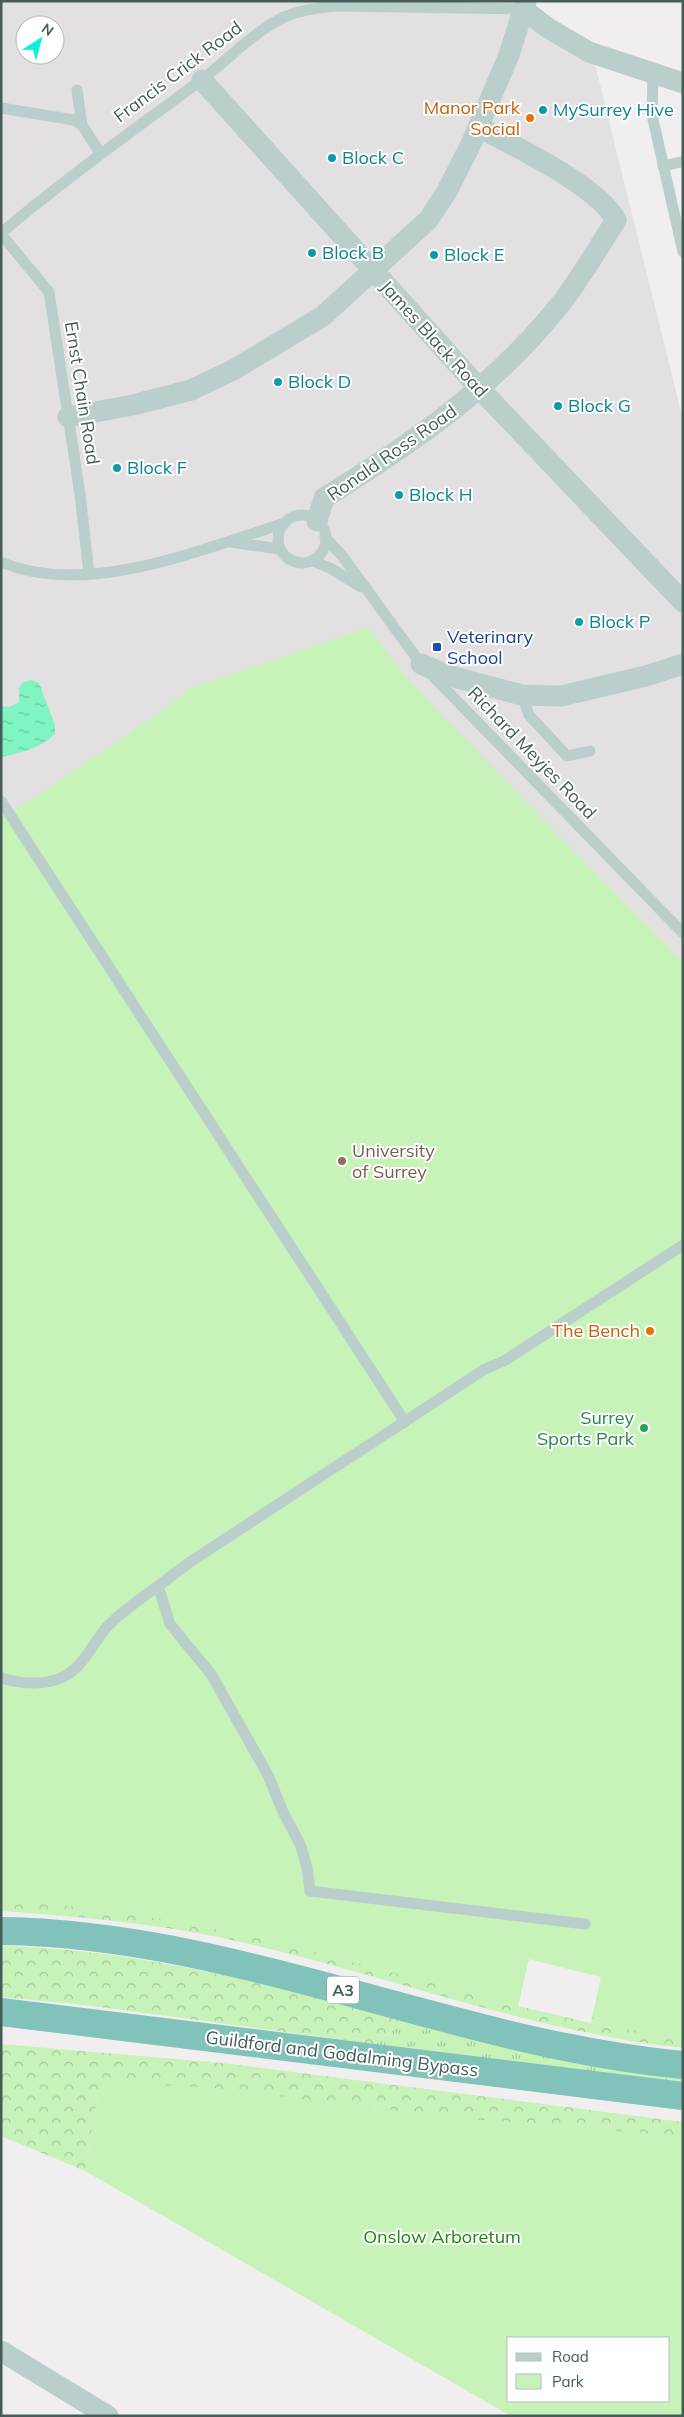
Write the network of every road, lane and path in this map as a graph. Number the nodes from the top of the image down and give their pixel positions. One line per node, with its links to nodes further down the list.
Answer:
1 (525, 5): 2 (street); 3 (lane, Francis Crick Road); 8 (street)
2 (653, 74): 4 (street); 11 (lane)
3 (202, 80): 9 (lane, Francis Crick Road); 14 (street, James Black Road)
4 (683, 83)
5 (77, 90): 7 (lane)
6 (1, 108): 7 (lane)
7 (82, 125): 9 (lane)
8 (479, 127): 14 (street); 15 (street, Ronald Ross Road)
9 (100, 153): 12 (lane, Francis Crick Road)
10 (681, 162): 11 (lane)
11 (662, 166): 13 (lane)
12 (1, 234): 16 (lane, Ernst Chain Road)
13 (683, 252)
14 (372, 270): 15 (street, James Black Road); 16 (street)
15 (480, 389): 18 (street, Ronald Ross Road); 25 (street, James Black Road)
16 (68, 417): 23 (lane, Ernst Chain Road)
17 (282, 524): 18 (lane); 19 (lane); 20 (lane)
18 (321, 529): 21 (lane); 24 (lane, Richard Meyjes Road)
19 (226, 542): 20 (lane); 23 (lane)
20 (280, 549): 21 (lane)
21 (313, 561): 24 (lane, Richard Meyjes Road)
22 (1, 562): 23 (lane)
23 (89, 574)
24 (364, 590): 26 (lane, Richard Meyjes Road)
25 (683, 602)
26 (421, 664): 28 (street); 31 (lane, Richard Meyjes Road)
27 (683, 664): 28 (street)
28 (522, 695): 29 (lane)
29 (590, 751)
30 (1, 801): 33 (lane)
31 (683, 933)
32 (683, 1245): 33 (lane)
33 (405, 1422): 34 (lane)
34 (158, 1586): 35 (lane); 36 (lane)
35 (1, 1678)
36 (586, 1924)
37 (1, 1931): 39 (highway, A3)
38 (1, 2012): 40 (highway, Guildford and Godalming Bypass)
39 (683, 2065)
40 (683, 2096)
41 (1, 2350): 42 (street)
42 (108, 2416)

